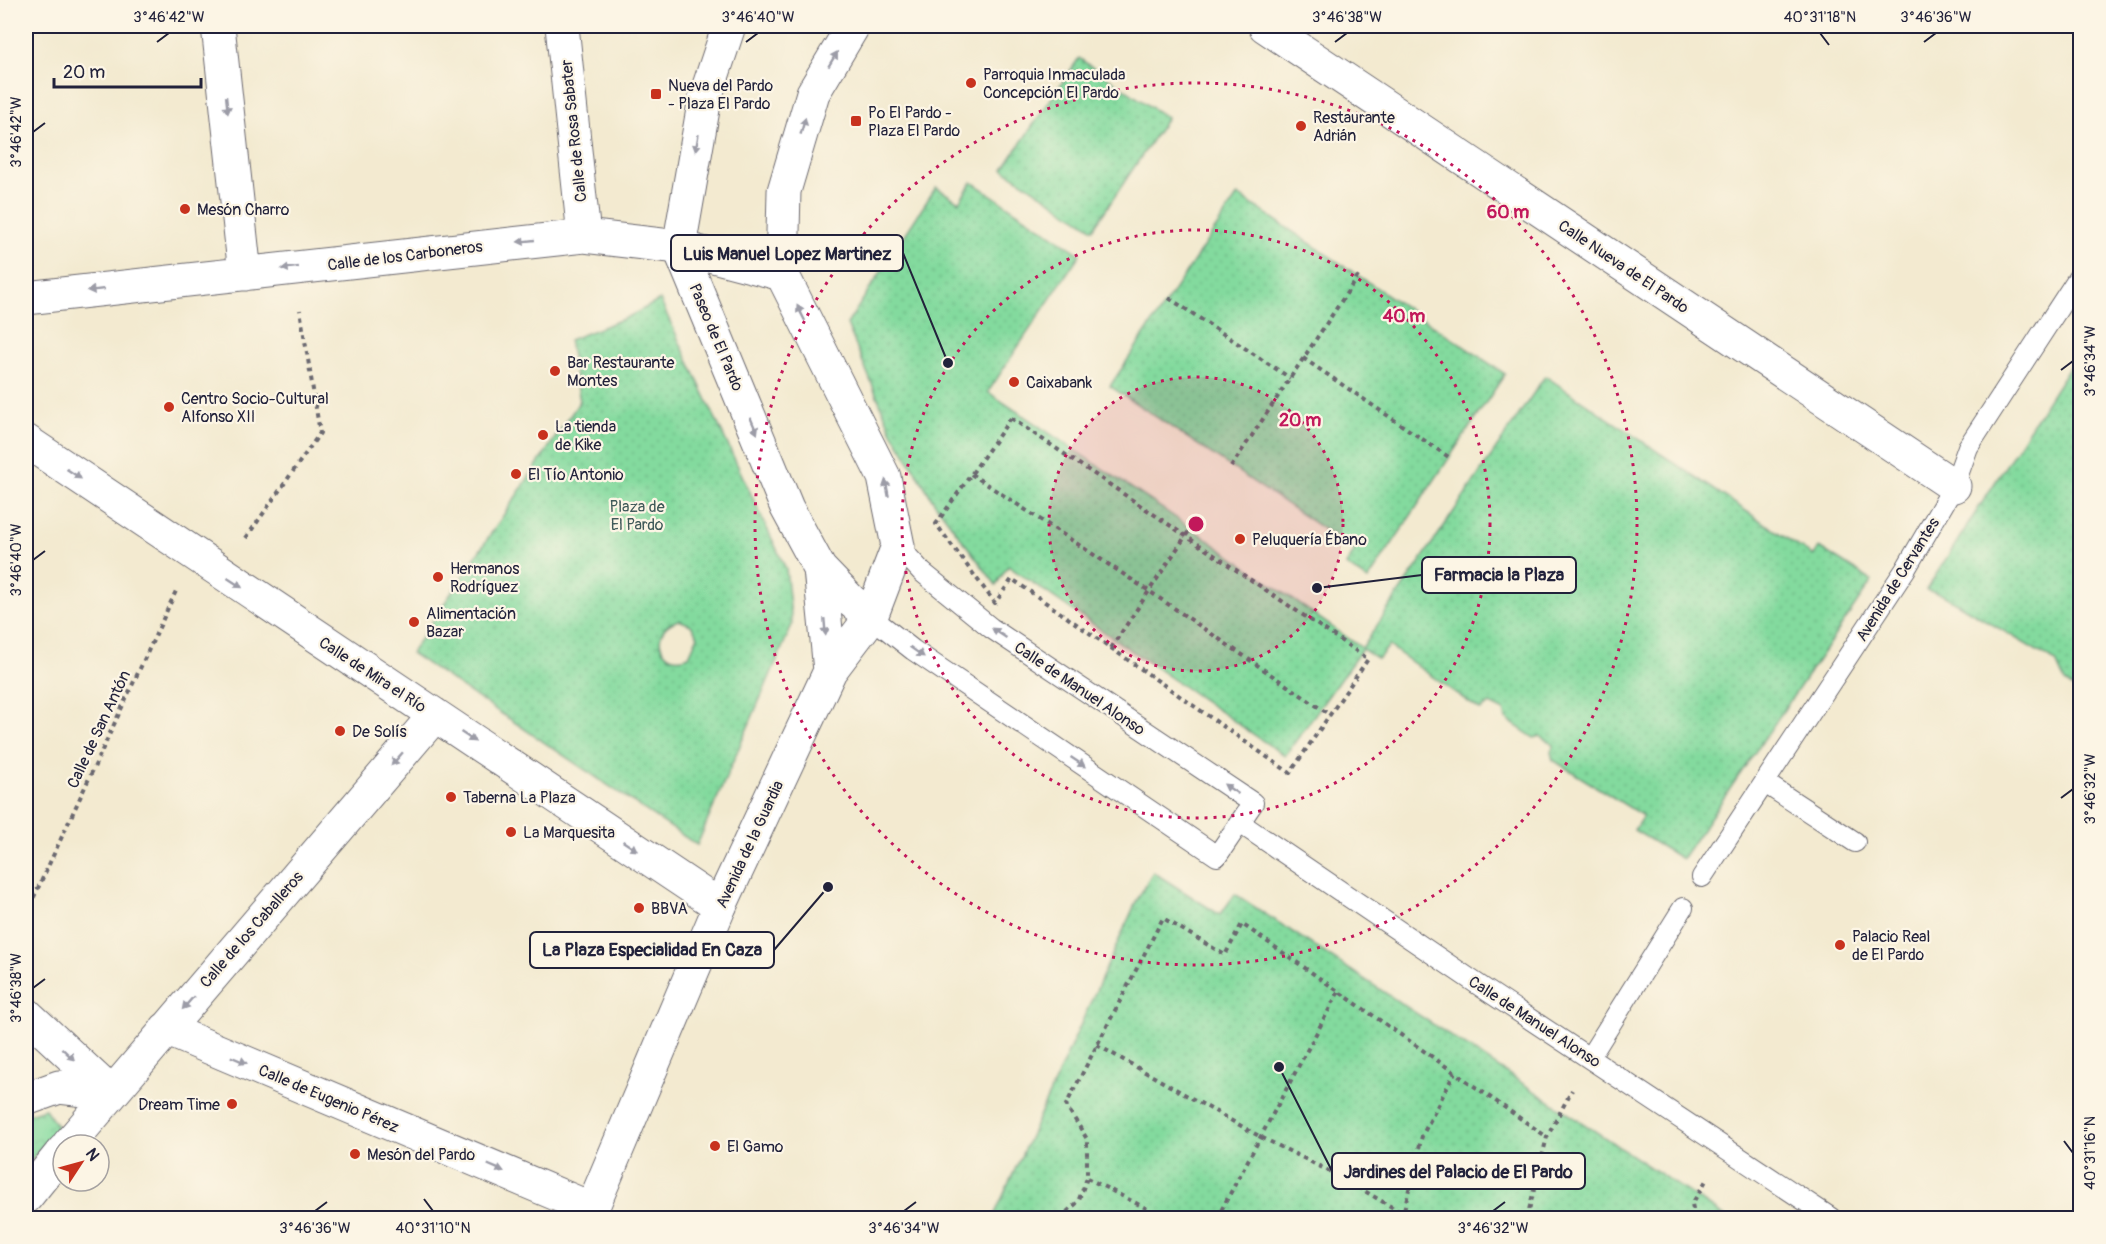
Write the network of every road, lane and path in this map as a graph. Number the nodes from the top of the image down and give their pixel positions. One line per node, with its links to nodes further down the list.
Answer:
1 (218, 26): 8 (street, one-way to 8)
2 (562, 26): 6 (street, Calle de Rosa Sabater)
3 (729, 26): 7 (street, one-way to 7)
4 (853, 26): 9 (street, one-way to 4)
5 (1265, 26): 21 (street, Calle Nueva de El Pardo)
6 (584, 236): 7 (street, Calle de los Carboneros); 8 (street, Calle de los Carboneros, one-way to 8)
7 (679, 247): 9 (street, Calle de los Carboneros); 26 (street, Paseo de El Pardo, one-way to 26)
8 (245, 274): 12 (street, Calle de los Carboneros, one-way to 12)
9 (782, 274): 24 (street, one-way to 9)
10 (2080, 275): 21 (lane, Avenida de Cervantes)
11 (1358, 276): 15 (path)
12 (26, 297)
13 (1169, 298): 16 (path)
14 (306, 338): 27 (path)
15 (1303, 358): 16 (path); 18 (path)
16 (1290, 378): 19 (path)
17 (26, 441): 25 (street, Calle de Mira el Río, one-way to 25)
18 (1450, 458)
19 (1231, 467)
20 (971, 474): 23 (path); 28 (path); 30 (path)
21 (1954, 486): 34 (lane, Avenida de Cervantes)
22 (1191, 528): 23 (path)
23 (1186, 536): 28 (path); 33 (path)
24 (898, 546): 29 (street, Avenida de la Guardia); 35 (lane, Calle de Manuel Alonso, one-way to 24)
25 (193, 555): 27 (street, Calle de Mira el Río); 40 (path, Calle de San Antón)
26 (820, 569): 29 (street, Paseo de El Pardo); 31 (street, Paseo de El Pardo, one-way to 31)
27 (220, 573): 32 (street, Calle de Mira el Río, one-way to 32)
28 (1149, 591): 30 (path); 33 (path)
29 (871, 616): 31 (street, Avenida de la Guardia); 35 (lane, Calle de Manuel Alonso, one-way to 35)
30 (1110, 648): 33 (path)
31 (830, 671): 38 (street, Avenida de la Guardia)
32 (435, 715): 38 (street, Calle de Mira el Río, one-way to 38); 43 (street, Calle de los Caballeros, one-way to 43)
33 (1330, 715)
34 (1765, 783): 36 (lane); 37 (lane, Avenida de Cervantes)
35 (1240, 823): 45 (lane, Calle de Manuel Alonso)
36 (1856, 842)
37 (1702, 878)
38 (720, 906): 56 (street, Avenida de la Guardia)
39 (1683, 908): 45 (lane)
40 (26, 914)
41 (1339, 991): 44 (path); 46 (path); 50 (path)
42 (26, 1014): 47 (street, one-way to 47)
43 (166, 1029): 47 (street, Calle de los Caballeros); 56 (street, Calle de Eugenio Pérez, one-way to 56)
44 (1097, 1045): 50 (path); 54 (path)
45 (1590, 1057): 51 (path); 52 (lane, Calle de Manuel Alonso)
46 (1455, 1072): 51 (path); 57 (path)
47 (111, 1093): 48 (street); 49 (street, Calle de los Caballeros)
48 (26, 1099)
49 (78, 1133)
50 (1259, 1136): 57 (path); 60 (path)
51 (1546, 1137): 61 (path)
52 (1725, 1148): 62 (path); 63 (lane, Calle de Manuel Alonso)
53 (51, 1166): 55 (street)
54 (1087, 1178): 58 (path); 59 (path)
55 (26, 1197)
56 (590, 1214)
57 (1402, 1216)
58 (1060, 1218)
59 (1165, 1218)
60 (1217, 1218)
61 (1527, 1218)
62 (1695, 1218)
63 (1831, 1218)

